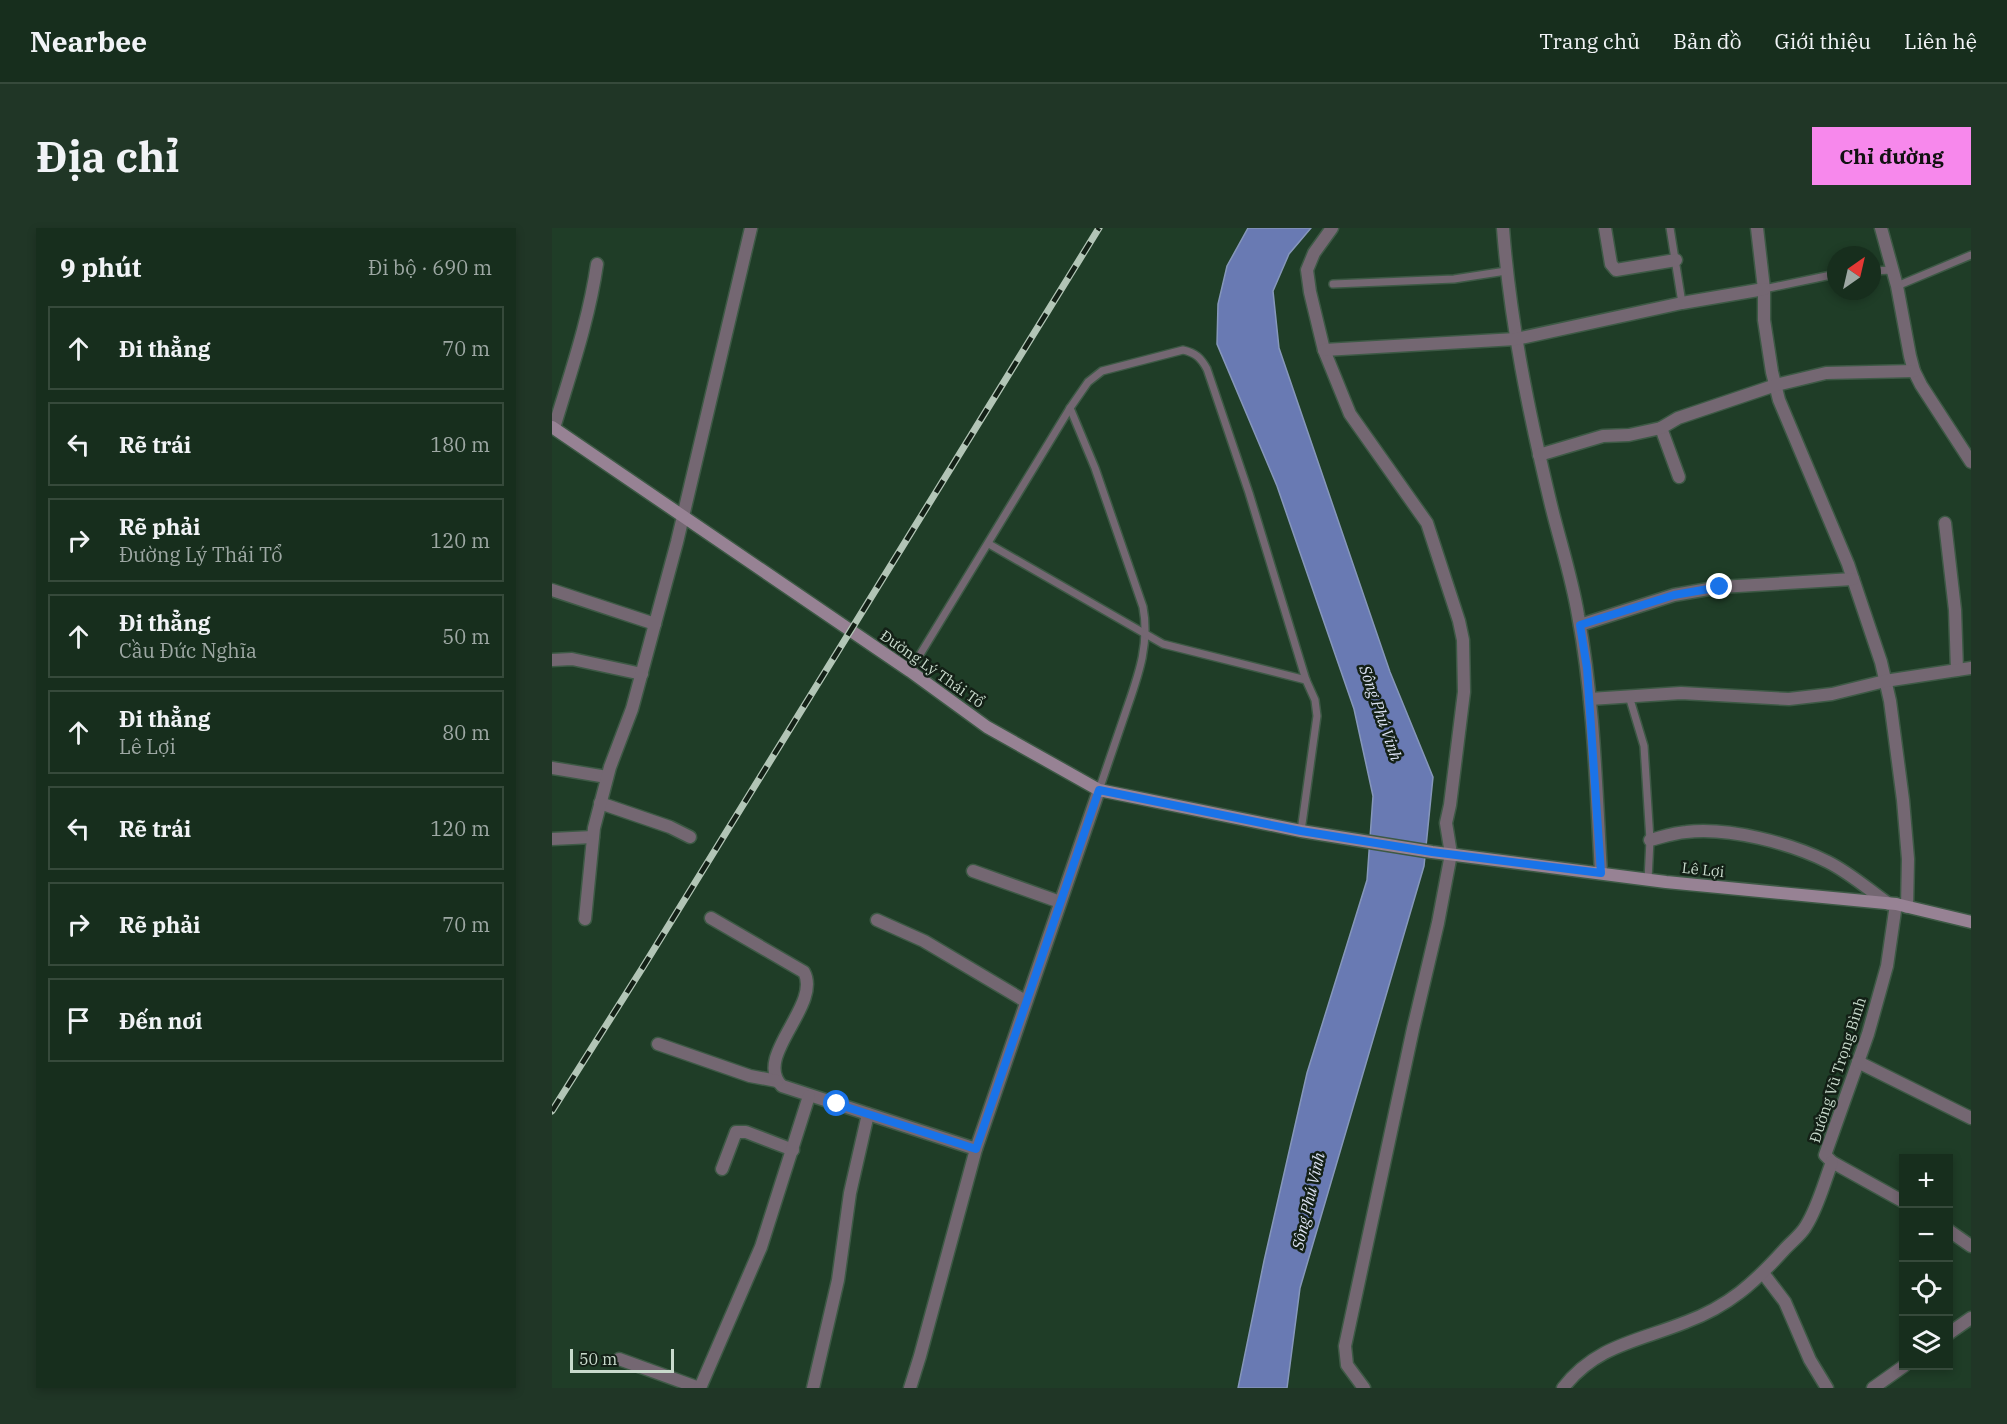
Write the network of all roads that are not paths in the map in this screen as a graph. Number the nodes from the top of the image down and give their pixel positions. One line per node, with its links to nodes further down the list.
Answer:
1 (752, 228): 29 (street)
2 (1332, 228): 20 (street)
3 (1503, 228): 12 (street)
4 (1605, 228): 9 (street)
5 (1670, 228): 9 (lane)
6 (1757, 228): 17 (street, Đường Vũ Trọng Bình)
7 (1881, 228): 11 (street)
8 (1971, 255): 16 (lane)
9 (1676, 260): 18 (lane)
10 (597, 264): 24 (street)
11 (1892, 270): 13 (lane); 16 (street)
12 (1506, 271): 15 (lane); 19 (street)
13 (1881, 271)
14 (1827, 276): 17 (lane)
15 (1333, 284)
16 (1897, 286): 21 (street)
17 (1764, 289): 18 (street); 22 (street, Đường Vũ Trọng Bình)
18 (1682, 303): 19 (street)
19 (1516, 339): 20 (street); 26 (street)
20 (1324, 350): 56 (street)
21 (1914, 370): 22 (street); 27 (street)
22 (1776, 385): 25 (street); 32 (street, Đường Vũ Trọng Bình)
23 (1070, 408): 31 (lane); 36 (lane); 42 (lane)
24 (553, 428): 29 (main road, Đường Lý Thái Tổ)
25 (1661, 428): 26 (street); 28 (street)
26 (1539, 455): 35 (street)
27 (1971, 462)
28 (1679, 477)
29 (682, 517): 34 (street); 40 (main road, Đường Lý Thái Tổ)
30 (1945, 523): 39 (street)
31 (988, 544): 36 (lane); 40 (lane)
32 (1853, 579): 35 (street); 43 (street, Đường Vũ Trọng Bình)
33 (552, 590): 34 (street)
34 (655, 624): 41 (street)
35 (1580, 625): 45 (street)
36 (1146, 636): 42 (lane); 48 (lane)
37 (552, 660): 41 (street)
38 (1971, 668): 39 (street)
39 (1957, 670): 43 (street)
40 (910, 671): 48 (main road, Đường Lý Thái Tổ)
41 (642, 674): 47 (street)
42 (1306, 680): 50 (lane)
43 (1885, 681): 44 (street); 61 (street, Đường Vũ Trọng Bình)
44 (1629, 696): 45 (street); 54 (lane)
45 (1590, 699): 58 (street)
46 (552, 768): 47 (street)
47 (607, 777): 49 (street)
48 (1099, 790): 50 (main road, Đường Lý Thái Tổ); 60 (street)
49 (600, 803): 51 (street); 52 (street)
50 (1301, 831): 55 (main road, Đường Lý Thái Tổ)
51 (593, 837): 53 (street); 63 (street)
52 (690, 837)
53 (552, 839)
54 (1650, 840): 59 (lane); 61 (street)
55 (1432, 852): 56 (main road, Lê Lợi)
56 (1451, 854): 58 (main road, Lê Lợi); 88 (street)
57 (973, 871): 60 (street)
58 (1601, 873): 59 (main road, Lê Lợi)
59 (1648, 880): 61 (main road, Lê Lợi)
60 (1060, 902): 66 (street)
61 (1897, 905): 65 (main road, Lê Lợi); 68 (street, Đường Vũ Trọng Bình)
62 (711, 918): 69 (street)
63 (585, 919)
64 (877, 920): 66 (street)
65 (1971, 922)
66 (1025, 1001): 73 (street)
67 (658, 1044): 69 (street)
68 (1858, 1062): 72 (street); 75 (street, Đường Vũ Trọng Bình)
69 (777, 1081): 70 (street)
70 (809, 1095): 71 (street); 74 (street)
71 (868, 1114): 73 (street); 86 (street)
72 (1971, 1118)
73 (976, 1149): 87 (street)
74 (793, 1150): 76 (street); 85 (street)
75 (1832, 1162): 77 (street, Đường Vũ Trọng Bình); 80 (street)
76 (722, 1168)
77 (1899, 1199)
78 (1953, 1233): 79 (street)
79 (1971, 1246)
80 (1762, 1273): 89 (street); 90 (street)
81 (1971, 1318): 82 (street)
82 (1953, 1331)
83 (619, 1359): 85 (street)
84 (1899, 1369): 91 (street)
85 (699, 1388)
86 (813, 1388)
87 (910, 1388)
88 (1364, 1388)
89 (1563, 1388)
90 (1827, 1388)
91 (1873, 1388)

